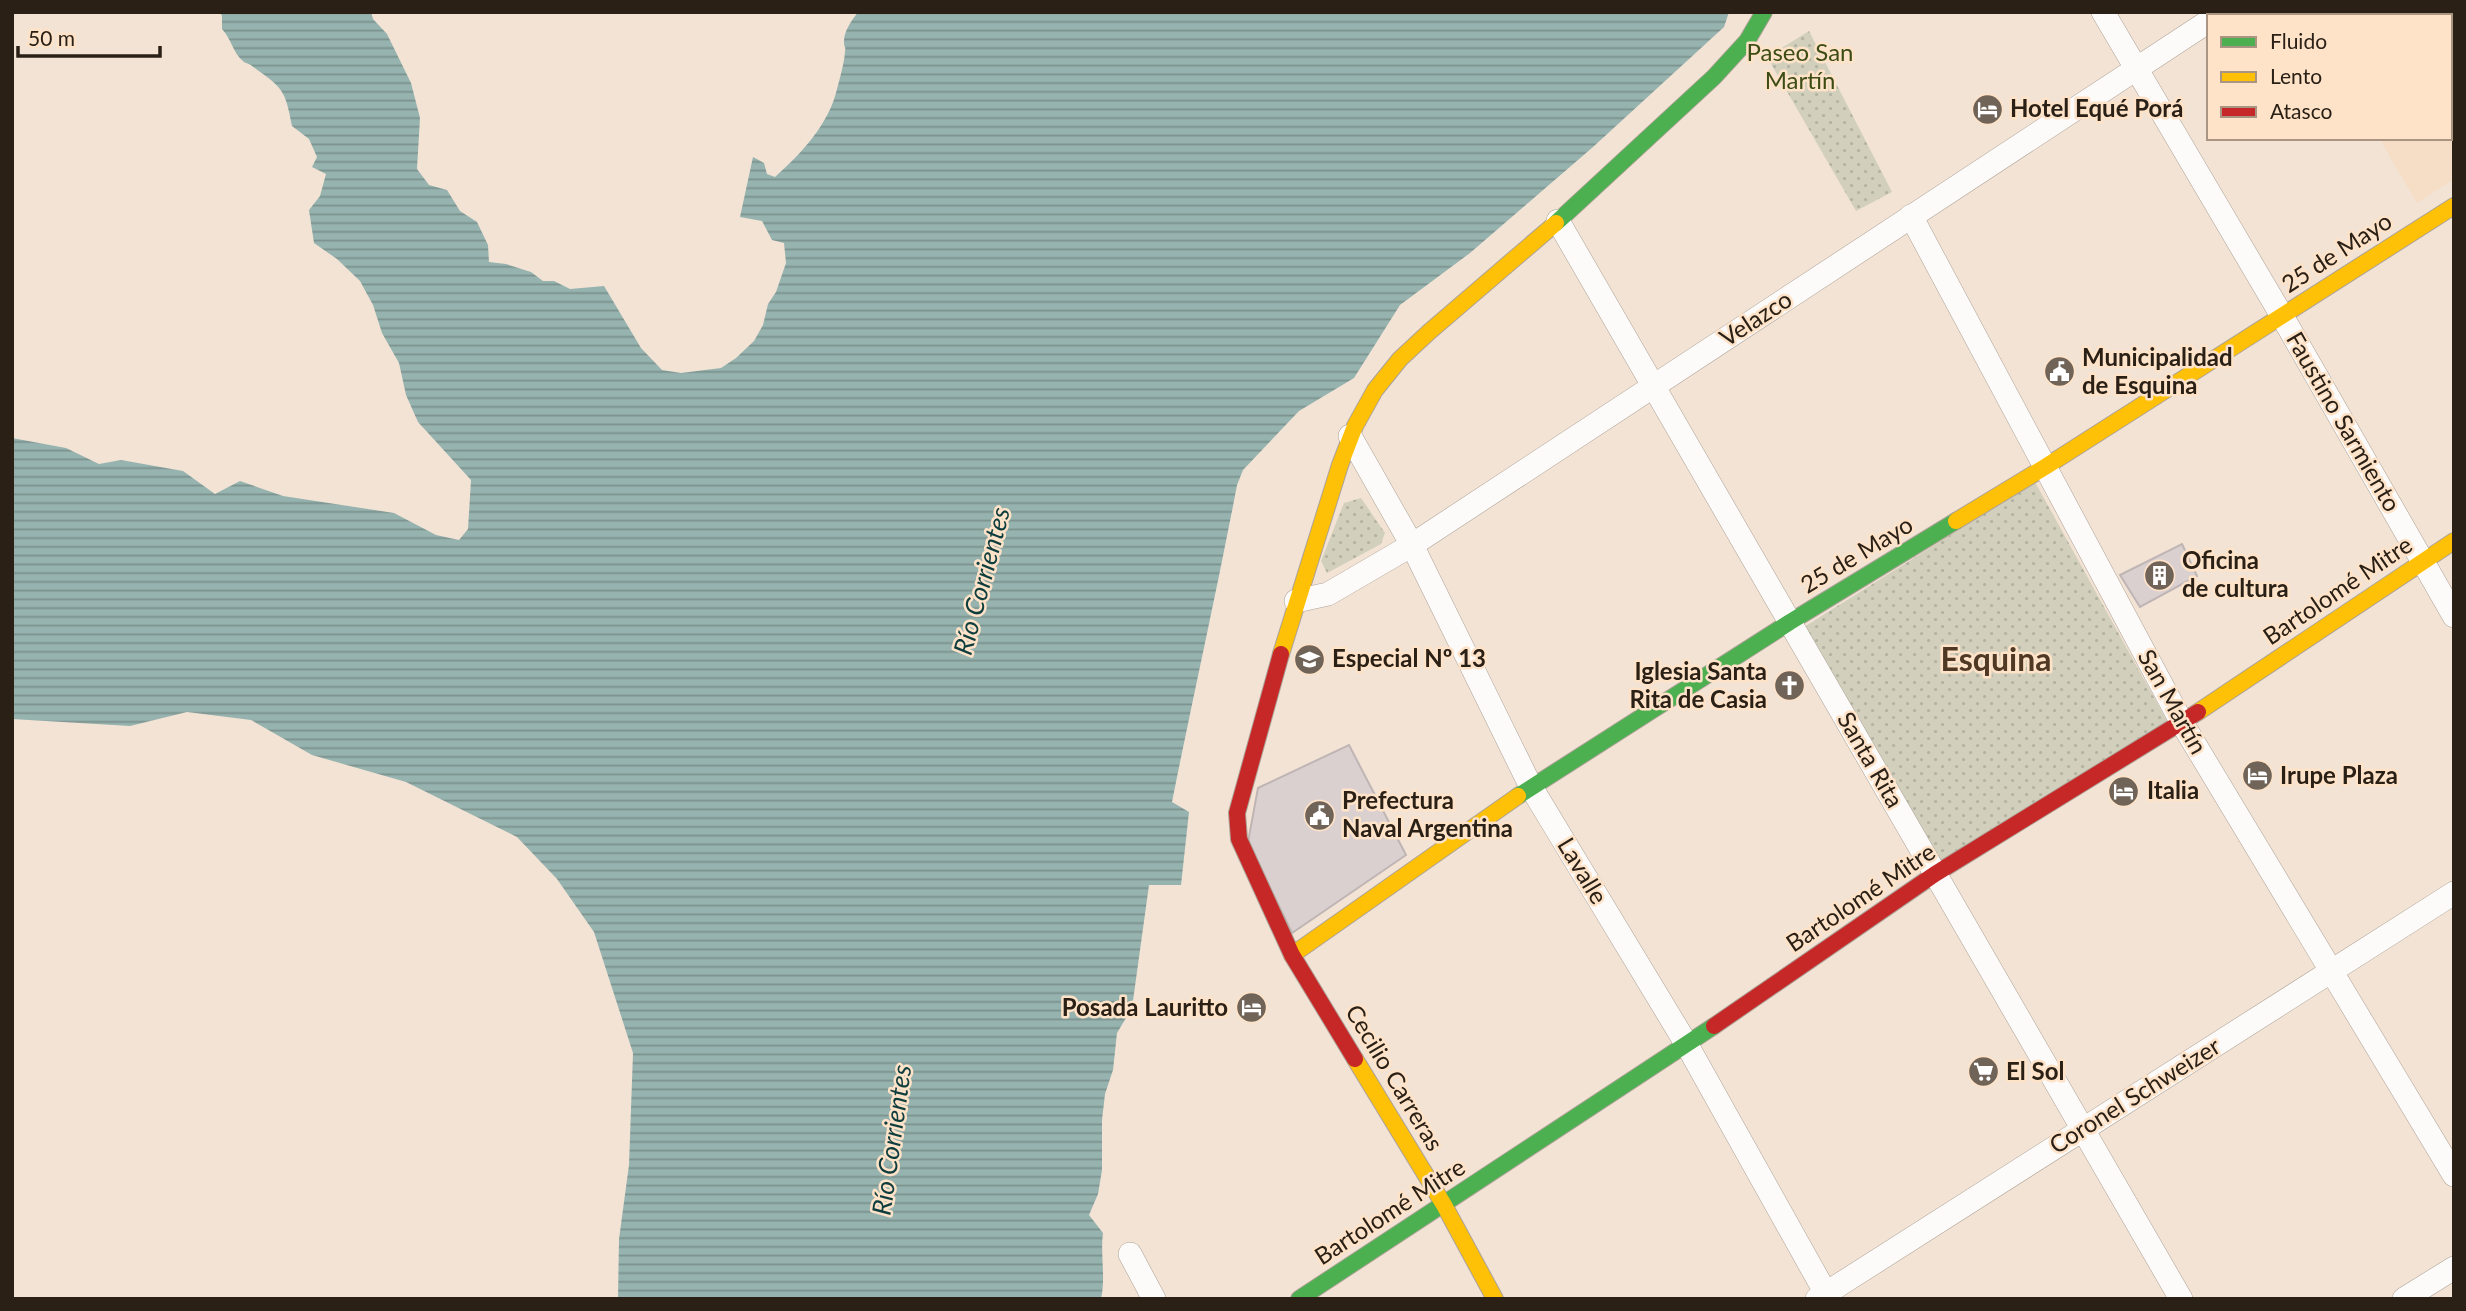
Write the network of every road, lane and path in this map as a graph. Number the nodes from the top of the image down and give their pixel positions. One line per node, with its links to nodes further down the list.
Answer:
1 (1764, 12): 7 (street, Cecilio Carreras)
2 (2103, 12): 4 (street, Faustino Sarmiento)
3 (2207, 22): 4 (street, Velazco)
4 (2136, 69): 6 (street, Velazco); 8 (street, Faustino Sarmiento)
5 (2454, 206): 8 (street, 25 de Mayo)
6 (1911, 216): 9 (street, Velazco); 11 (street, San Martín)
7 (1558, 222): 9 (street, Santa Rita); 10 (street, Cecilio Carreras)
8 (2282, 316): 11 (street, 25 de Mayo); 14 (street, Faustino Sarmiento)
9 (1654, 386): 13 (street, Velazco); 17 (street, Santa Rita)
10 (1350, 436): 13 (street, Lavalle); 15 (street, Cecilio Carreras)
11 (2045, 467): 17 (street, 25 de Mayo); 18 (street, San Martín)
12 (2454, 541): 14 (street, Bartolomé Mitre)
13 (1412, 545): 15 (street, Velazco); 19 (street, Lavalle)
14 (2422, 562): 16 (street, Faustino Sarmiento); 18 (street, Bartolomé Mitre)
15 (1296, 601): 22 (street, Cecilio Carreras)
16 (2454, 616)
17 (1790, 622): 19 (street, 25 de Mayo); 20 (street, Santa Rita)
18 (2182, 723): 20 (street, Bartolomé Mitre); 23 (street, San Martín)
19 (1531, 787): 22 (street, 25 de Mayo); 24 (street, Lavalle)
20 (1935, 873): 24 (street, Bartolomé Mitre); 25 (street, Santa Rita)
21 (2454, 894): 23 (street, Coronel Schweizer)
22 (1292, 955): 27 (street, Cecilio Carreras)
23 (2331, 971): 25 (street, Coronel Schweizer); 26 (street, San Martín)
24 (1687, 1045): 27 (street, Bartolomé Mitre); 30 (street, Lavalle)
25 (2083, 1129): 30 (street, Coronel Schweizer); 34 (street, Santa Rita)
26 (2454, 1175)
27 (1444, 1205): 32 (street, Bartolomé Mitre); 33 (street, Cecilio Carreras)
28 (1130, 1254): 31 (street)
29 (2454, 1268): 35 (street)
30 (1824, 1297)
31 (1154, 1299)
32 (1299, 1299)
33 (1496, 1299)
34 (2181, 1299)
35 (2404, 1299)

